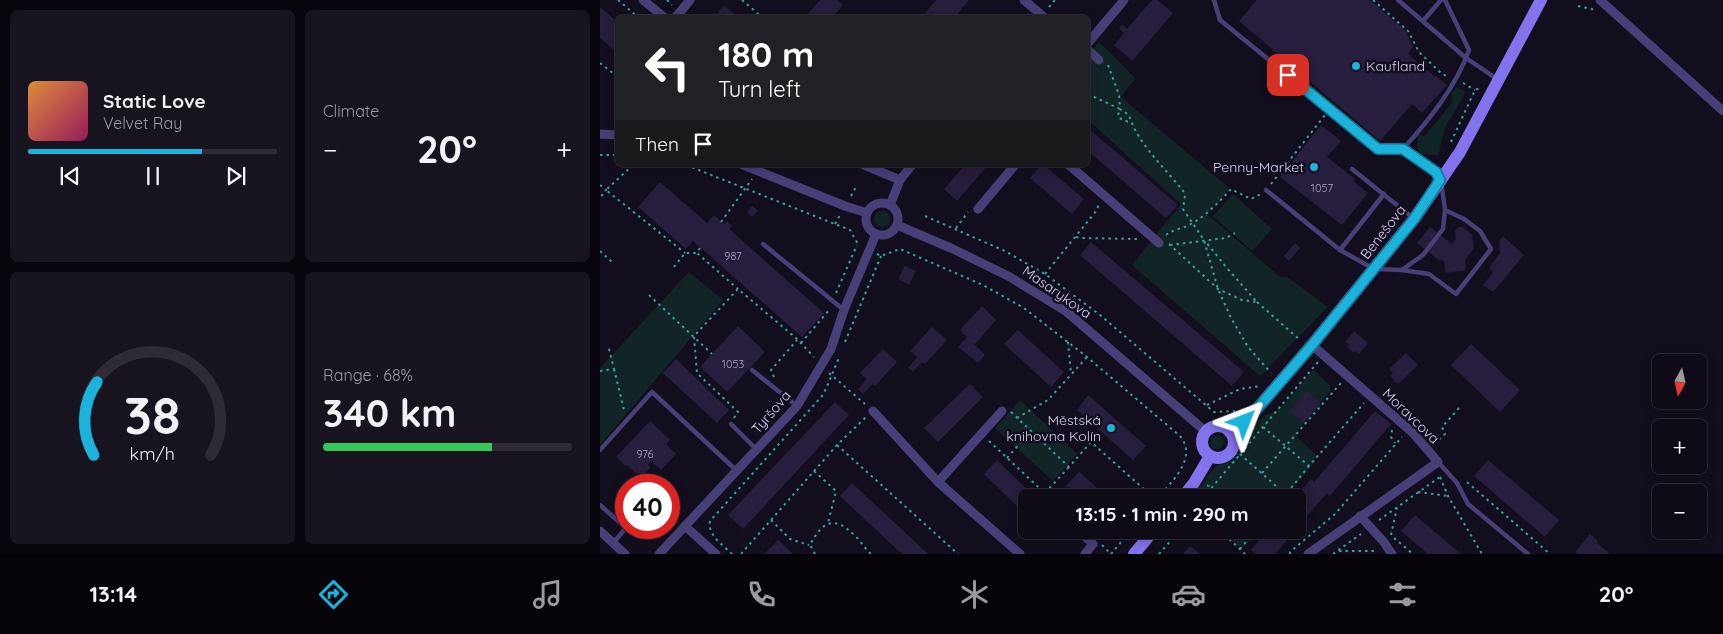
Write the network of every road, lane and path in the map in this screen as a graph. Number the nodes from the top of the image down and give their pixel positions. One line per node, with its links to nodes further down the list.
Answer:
1 (618, 0): 16 (path)
2 (643, 0): 17 (street)
3 (667, 0): 15 (path)
4 (690, 0): 18 (street)
5 (742, 0): 19 (path)
6 (1024, 0): 20 (street)
7 (1055, 0): 20 (path)
8 (1124, 0): 22 (street)
9 (1214, 0): 35 (lane)
10 (1373, 0): 28 (path)
11 (1443, 0): 21 (lane); 24 (lane)
12 (1540, 0): 29 (street, Benešova)
13 (1600, 0): 36 (street)
14 (1401, 1): 21 (lane)
15 (674, 6)
16 (636, 15)
17 (661, 15)
18 (678, 15)
19 (760, 15)
20 (1044, 15)
21 (1423, 21): 24 (lane)
22 (1090, 41)
23 (1090, 52): 25 (street)
24 (1466, 58): 29 (lane); 41 (lane)
25 (1099, 60): 34 (path)
26 (600, 62): 27 (path)
27 (615, 74)
28 (1451, 77)
29 (1498, 80): 54 (street, Benešova)
30 (1463, 82): 32 (path)
31 (1484, 86): 32 (path)
32 (1475, 90): 40 (path)
33 (1090, 95): 34 (path)
34 (1120, 109): 37 (path); 37 (path)
35 (1330, 109): 41 (lane); 58 (path)
36 (1723, 111)
37 (1131, 123): 69 (path)
38 (600, 134): 39 (street)
39 (615, 135)
40 (1450, 144)
41 (1403, 149): 54 (lane)
42 (600, 155): 43 (path)
43 (615, 155)
44 (631, 167): 57 (path)
45 (691, 167): 56 (path)
46 (748, 167): 52 (street)
47 (869, 167): 53 (street)
48 (910, 167): 53 (street)
49 (1013, 167): 63 (street)
50 (1071, 167): 60 (street)
51 (1352, 169): 59 (lane)
52 (758, 171): 56 (path); 65 (street)
53 (900, 180): 62 (street)
54 (1440, 180): 64 (lane); 67 (street, Benešova)
55 (600, 185): 57 (path)
56 (746, 189): 68 (path); 81 (path)
57 (606, 190): 61 (path); 84 (path)
58 (1266, 190): 69 (path); 82 (lane)
59 (1384, 194): 67 (lane); 82 (lane)
60 (1104, 196): 74 (path); 76 (street)
61 (600, 198)
62 (890, 205): 65 (street); 70 (street)
63 (978, 208): 71 (path)
64 (1445, 210): 89 (lane); 89 (lane)
65 (867, 213): 72 (street)
66 (925, 216): 71 (path)
67 (1414, 219): 88 (street, Benešova)
68 (721, 222)
69 (1193, 223): 76 (path); 77 (path)
70 (897, 225): 72 (street); 124 (street, Masarykova)
71 (956, 228): 90 (path)
72 (876, 234): 81 (street, Tyršova)
73 (1235, 234): 77 (path)
74 (1076, 237): 75 (path); 90 (path)
75 (1139, 239)
76 (1160, 240): 79 (path)
77 (1204, 240): 79 (path); 92 (path); 94 (path)
78 (762, 244): 95 (lane)
79 (1170, 245): 92 (path)
80 (700, 248): 85 (path)
81 (869, 250): 95 (street, Tyršova); 97 (path)
82 (1340, 250): 88 (lane)
83 (600, 252): 86 (path)
84 (685, 253): 85 (path); 87 (path)
85 (697, 253): 91 (path)
86 (614, 263)
87 (674, 267)
88 (1374, 268): 89 (lane); 98 (street, Benešova)
89 (1402, 270)
90 (1045, 274): 112 (path)
91 (738, 289)
92 (1218, 289): 94 (path); 107 (path)
93 (649, 295): 100 (path)
94 (1257, 302): 98 (path)
95 (844, 310): 113 (street, Tyršova)
96 (797, 339): 110 (path)
97 (1068, 342): 102 (path); 106 (path)
98 (1307, 343): 101 (street, Moravcova); 126 (street, Benešova)
99 (608, 345): 103 (path)
100 (712, 354)
101 (1323, 354): 122 (path); 123 (street, Moravcova)
102 (1087, 357): 106 (path); 149 (path)
103 (614, 369): 105 (path); 119 (path)
104 (752, 370): 110 (lane)
105 (600, 371)
106 (1071, 374): 118 (path)
107 (1273, 375)
108 (1342, 382): 131 (path)
109 (1261, 390): 112 (path)
110 (782, 393): 113 (lane)
111 (1366, 402): 138 (path)
112 (1207, 405): 117 (path)
113 (797, 406): 132 (street, Tyršova)
114 (1460, 407): 130 (path)
115 (873, 411): 145 (street)
116 (1002, 411): 118 (path); 127 (street)
117 (1236, 411)
118 (1017, 418): 125 (path)
119 (627, 419): 133 (lane); 140 (lane)
120 (730, 424): 132 (lane)
121 (1394, 424): 128 (path)
122 (1263, 427): 131 (path); 134 (path)
123 (1409, 430): 128 (path); 137 (street, Moravcova)
124 (1205, 431): 126 (street); 135 (street)
125 (1031, 432): 136 (path); 139 (path)
126 (1230, 432): 135 (street)
127 (981, 434): 136 (path); 145 (street)
128 (1396, 443): 188 (path)
129 (836, 445): 181 (path)
130 (1433, 445)
131 (1286, 446): 138 (path); 142 (path)
132 (756, 449): 140 (street, Tyršova)
133 (600, 450)
134 (1240, 454): 142 (path); 151 (path)
135 (1210, 456): 150 (street)
136 (1007, 458): 146 (path)
137 (1440, 464): 143 (path); 158 (street, Moravcova); 192 (lane)
138 (1309, 466): 153 (path)
139 (1069, 467): 147 (path); 148 (path)
140 (736, 470): 161 (street, Tyršova)
141 (814, 471): 160 (path)
142 (1262, 473): 152 (path)
143 (1440, 477): 154 (path); 155 (path)
144 (1464, 480): 193 (path)
145 (938, 482): 182 (street)
146 (1041, 489)
147 (1049, 489)
148 (1144, 489)
149 (1165, 489)
150 (1190, 489)
151 (1211, 489)
152 (1280, 489)
153 (1289, 489)
154 (1418, 492): 155 (path); 157 (path)
155 (1448, 496): 191 (path)
156 (600, 504): 171 (lane)
157 (1397, 507): 162 (path); 164 (path)
158 (1360, 516): 162 (street); 189 (street, Moravcova)
159 (771, 520): 172 (path)
160 (828, 523): 172 (path); 180 (path)
161 (685, 526): 177 (street, Tyršova); 178 (street)
162 (1371, 527): 174 (path); 175 (street)
163 (600, 531): 171 (street)
164 (1390, 535)
165 (1088, 539): 183 (street)
166 (1124, 539): 184 (path)
167 (1146, 539): 185 (street)
168 (1172, 539): 186 (path)
169 (1229, 539): 173 (path)
170 (1248, 539): 173 (path)
171 (613, 543): 176 (street)
172 (810, 545): 179 (path)
173 (1240, 549): 187 (path)
174 (1337, 551): 175 (path); 190 (path)
175 (1390, 552)
176 (625, 554)
177 (659, 554)
178 (716, 554)
179 (815, 554)
180 (871, 554)
181 (958, 554)
182 (1020, 554)
183 (1085, 554)
184 (1111, 554)
185 (1134, 554)
186 (1159, 554)
187 (1244, 554)
188 (1290, 554)
189 (1308, 554)
190 (1333, 554)
191 (1482, 554)
192 (1528, 554)
193 (1550, 554)

